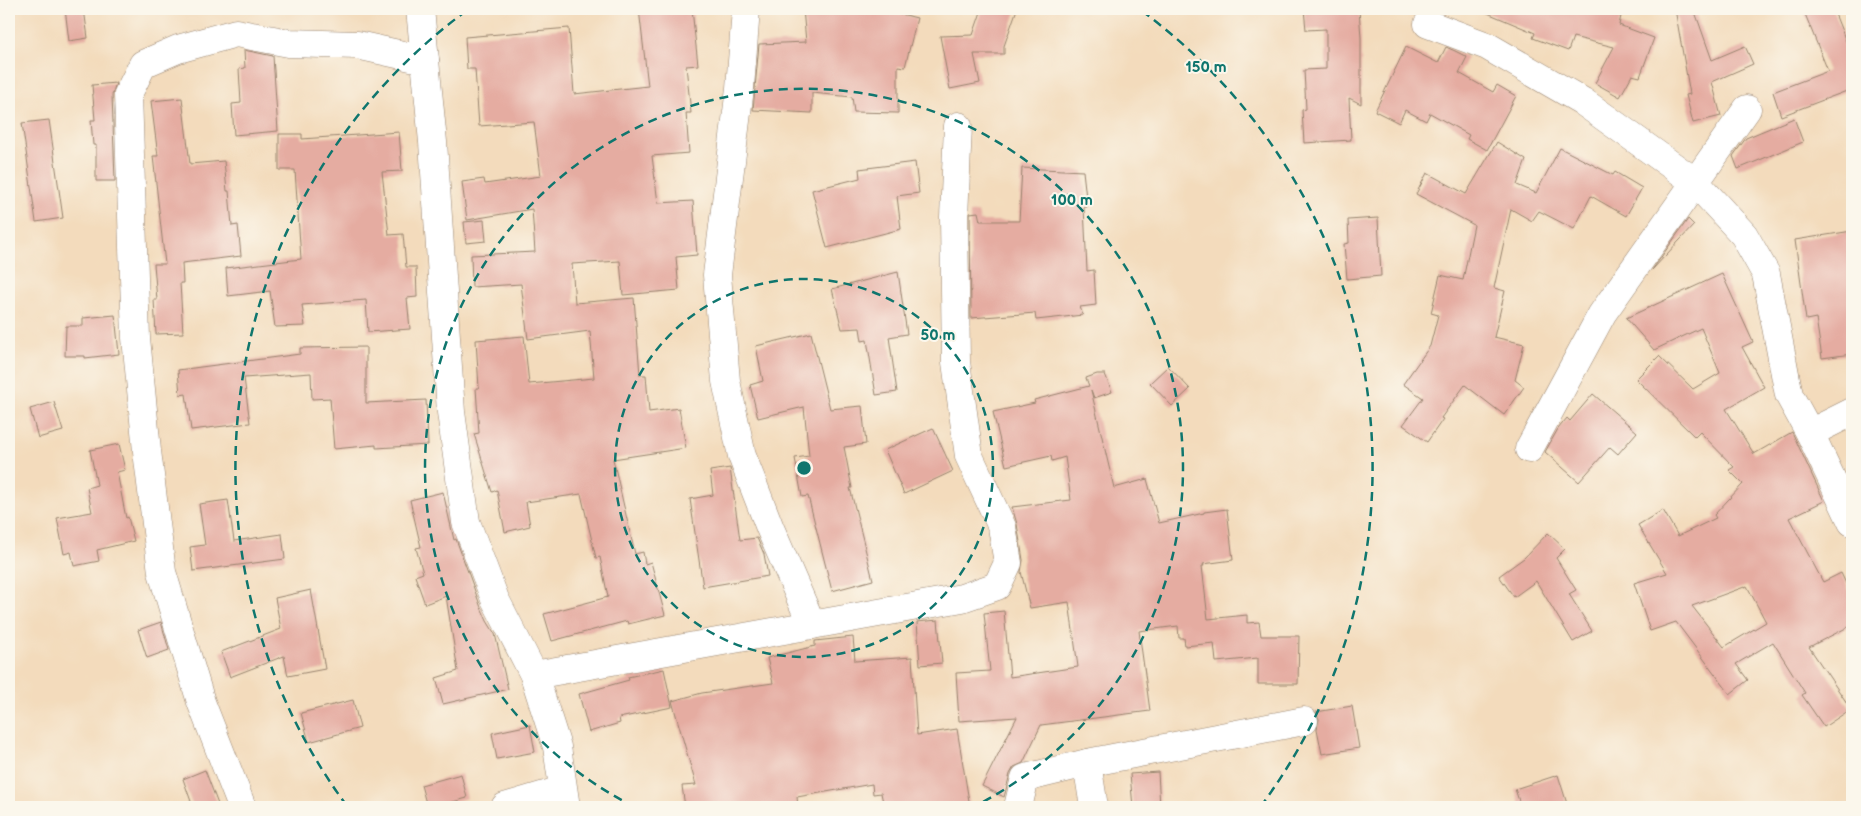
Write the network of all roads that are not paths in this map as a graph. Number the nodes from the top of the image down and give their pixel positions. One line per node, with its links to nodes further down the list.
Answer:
1 (420, 9): 4 (street)
2 (746, 9): 12 (street)
3 (1428, 24): 7 (street)
4 (425, 60): 13 (street); 17 (street)
5 (1748, 109): 7 (street)
6 (958, 126): 12 (street)
7 (1694, 182): 9 (street); 10 (street)
8 (1852, 412): 9 (street)
9 (1810, 433): 11 (street)
10 (1529, 449)
11 (1852, 522)
12 (812, 625): 13 (street)
13 (534, 675): 16 (street)
14 (1304, 721): 15 (street)
15 (1087, 763): 19 (street); 20 (street)
16 (564, 798): 18 (street)
17 (242, 807)
18 (505, 807)
19 (1018, 807)
20 (1094, 807)

